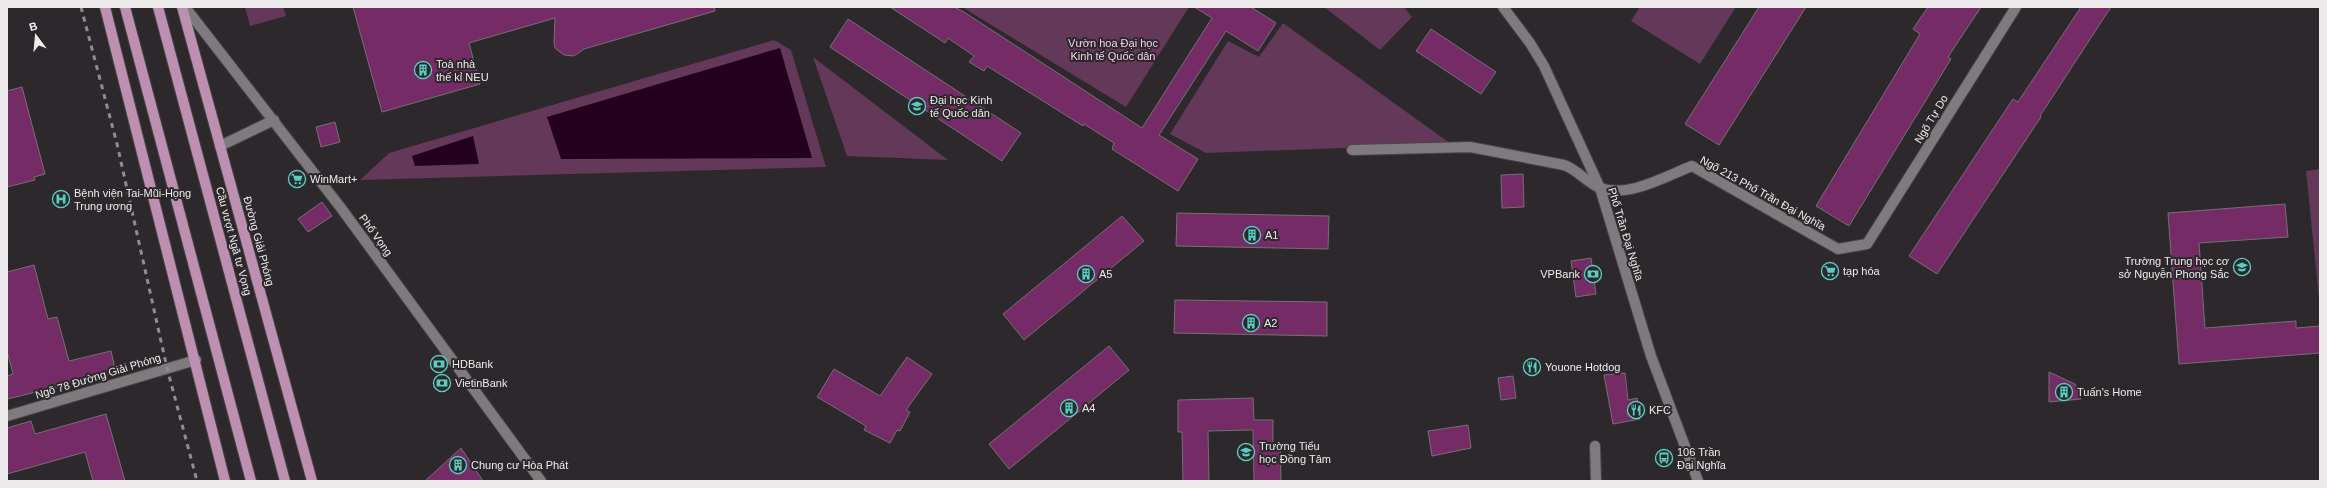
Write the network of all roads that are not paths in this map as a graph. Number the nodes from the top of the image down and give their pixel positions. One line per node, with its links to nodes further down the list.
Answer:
1 (105, 7): 13 (main road)
2 (125, 7): 17 (main road)
3 (158, 7): 18 (main road, Cầu vượt Ngã tư Vọng)
4 (182, 7): 9 (main road, Đường Giải Phóng)
5 (185, 7): 8 (street, Phố Vọng)
6 (1503, 7): 11 (street, Phố Trần Đại Nghĩa)
7 (2016, 7): 12 (street, Ngõ Tự Do)
8 (274, 120): 9 (street); 20 (street, Phố Vọng)
9 (220, 146): 19 (main road, Đường Giải Phóng)
10 (1352, 150): 11 (street)
11 (1600, 188): 12 (street, Ngõ 213 Phố Trần Đại Nghĩa); 22 (street, Phố Trần Đại Nghĩa)
12 (1867, 244)
13 (196, 360): 14 (street, Ngõ 78 Đường Giải Phóng); 16 (main road)
14 (7, 416)
15 (1595, 446): 21 (street)
16 (225, 481)
17 (251, 481)
18 (285, 481)
19 (312, 481)
20 (541, 481)
21 (1596, 481)
22 (1698, 481)

